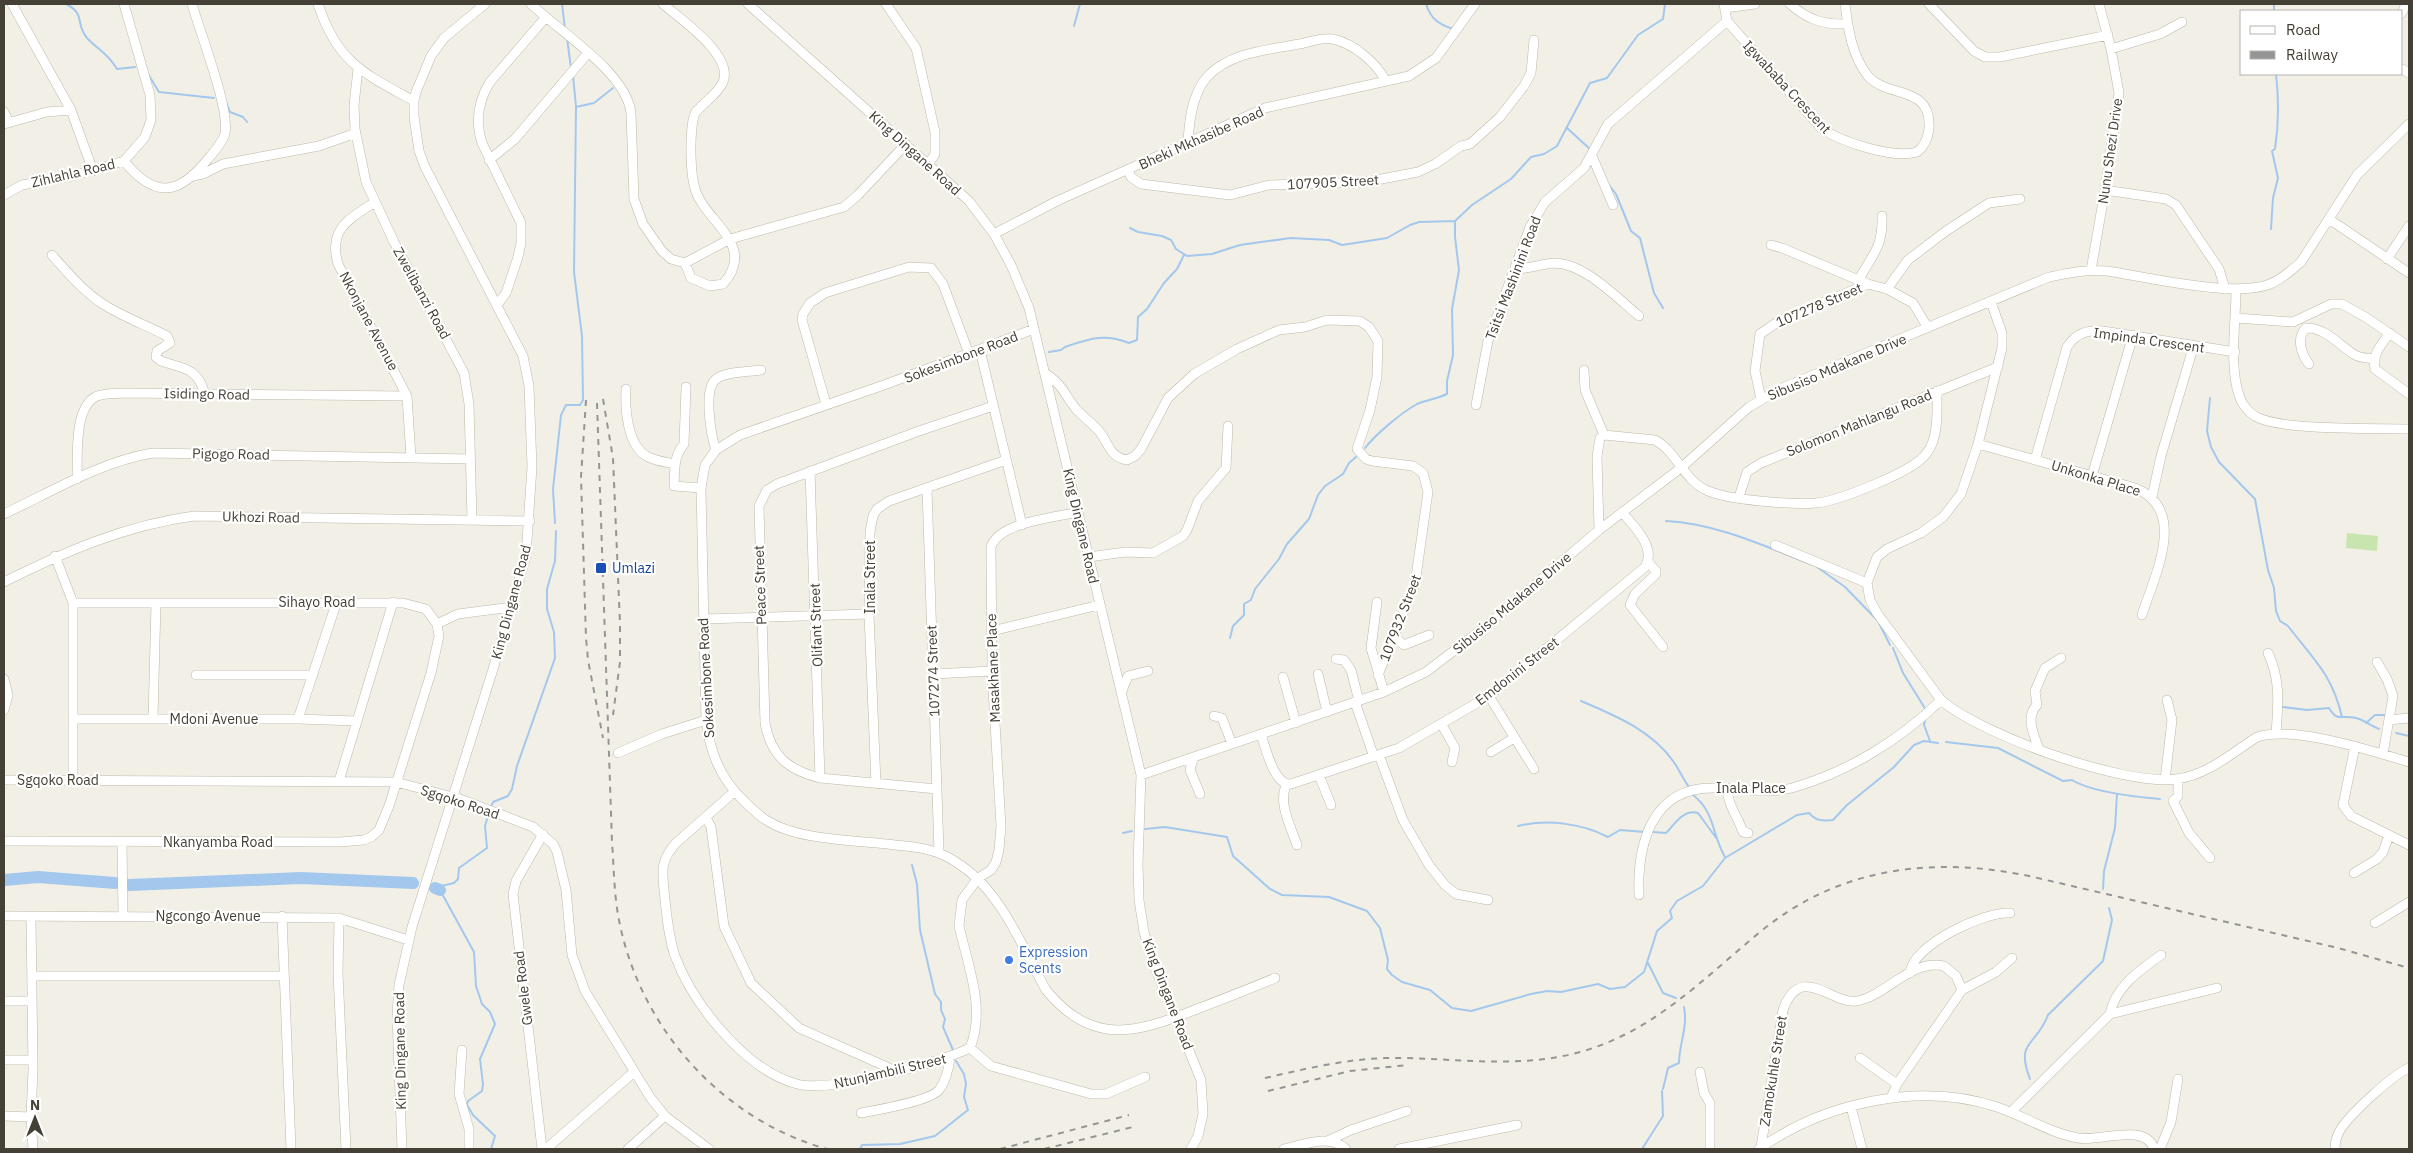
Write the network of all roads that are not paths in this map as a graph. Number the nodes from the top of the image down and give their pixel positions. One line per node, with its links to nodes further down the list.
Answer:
1 (12, 4): 29 (street)
2 (124, 4): 38 (street, Zihlahla Road)
3 (192, 4): 42 (street)
4 (318, 4): 26 (street)
5 (485, 4): 28 (street, King Dingane Road)
6 (531, 4): 18 (street)
7 (663, 4): 52 (street)
8 (748, 4): 17 (street, King Dingane Road)
9 (886, 4): 39 (street)
10 (1475, 4): 27 (street, Bheki Mkhasibe Road)
11 (1755, 4): 16 (street)
12 (1790, 4): 21 (street)
13 (1845, 4): 21 (street, Igwababa Crescent)
14 (1929, 4): 22 (street)
15 (2099, 4): 22 (street, Nunu Shezi Drive)
16 (1725, 6): 19 (street)
17 (759, 7): 35 (street, King Dingane Road)
18 (546, 17): 25 (street); 37 (street)
19 (1727, 21): 21 (street, Igwababa Crescent); 36 (street, Tsitsi Mashinini Road)
20 (2182, 22): 24 (street)
21 (1848, 24)
22 (2108, 35): 24 (street, Nunu Shezi Drive)
23 (1534, 40): 40 (street, 107905 Street)
24 (2111, 48): 43 (street, Nunu Shezi Drive)
25 (588, 53): 37 (street); 56 (street)
26 (358, 69): 28 (street); 33 (street, Zwelibanzi Road)
27 (1386, 81): 34 (street, Bheki Mkhasibe Road); 34 (street)
28 (414, 100): 66 (street, King Dingane Road)
29 (70, 110): 31 (street); 41 (street)
30 (4, 112): 31 (street)
31 (6, 123)
32 (2409, 124): 49 (street, Sibusiso Mdakane Drive)
33 (356, 133): 42 (street); 46 (street, Zwelibanzi Road)
34 (1188, 143): 40 (street, Bheki Mkhasibe Road)
35 (906, 144): 39 (street, King Dingane Road); 52 (street)
36 (1592, 156): 47 (street); 57 (street, Tsitsi Mashinini Road)
37 (489, 160): 66 (street)
38 (124, 161): 41 (street, Zihlahla Road); 42 (street)
39 (929, 163): 51 (street, King Dingane Road)
40 (1128, 170): 51 (street, Bheki Mkhasibe Road)
41 (93, 171): 44 (street, Zihlahla Road)
42 (193, 176)
43 (2105, 190): 58 (street, Nunu Shezi Drive); 63 (street)
44 (4, 195)
45 (2020, 199): 62 (street)
46 (375, 202): 89 (street, Nkonjane Avenue); 100 (street, Zwelibanzi Road)
47 (1613, 205)
48 (1882, 216): 60 (street)
49 (2329, 219): 55 (street); 64 (street, Sibusiso Mdakane Drive)
50 (2409, 226): 55 (street)
51 (994, 234): 70 (street, King Dingane Road)
52 (730, 239): 56 (street); 56 (street)
53 (1771, 246): 60 (street)
54 (52, 255): 87 (street)
55 (2387, 259): 59 (street)
56 (686, 263)
57 (1515, 269): 67 (street); 92 (street, Tsitsi Mashinini Road)
58 (2091, 270): 63 (street, Sibusiso Mdakane Drive); 65 (street, Sibusiso Mdakane Drive)
59 (2409, 273)
60 (1859, 280): 61 (street)
61 (1868, 284): 62 (street, 107278 Street); 90 (street, 107278 Street)
62 (1887, 289): 69 (street, 107278 Street)
63 (2225, 289): 64 (street, Sibusiso Mdakane Drive)
64 (2236, 289): 68 (street)
65 (1991, 302): 69 (street, Sibusiso Mdakane Drive); 80 (street)
66 (497, 305): 116 (street, King Dingane Road)
67 (1639, 316)
68 (2236, 318): 71 (street); 76 (street)
69 (1928, 328): 90 (street, Sibusiso Mdakane Drive)
70 (1034, 329): 75 (street, Sokesimbone Road); 83 (street, King Dingane Road)
71 (2390, 333): 74 (street); 78 (street)
72 (2133, 335): 73 (street, Impinda Crescent); 102 (street, Impinda Crescent); 106 (street)
73 (2194, 345): 76 (street, Impinda Crescent); 111 (street)
74 (2409, 347)
75 (980, 350): 77 (street, Sokesimbone Road); 93 (street)
76 (2234, 352): 95 (street)
77 (969, 354): 91 (street, Sokesimbone Road); 91 (street)
78 (2374, 359): 79 (street); 88 (street)
79 (2309, 364)
80 (1998, 367): 86 (street, Solomon Mahlangu Road); 97 (street)
81 (761, 370): 98 (street)
82 (1584, 370): 96 (street)
83 (1046, 374): 112 (street, King Dingane Road); 140 (street, 107932 Street)
84 (686, 387): 103 (street)
85 (626, 389): 103 (street)
86 (1938, 391): 110 (street, Solomon Mahlangu Road); 110 (street)
87 (204, 394): 89 (street, Isidingo Road); 107 (street, Isidingo Road)
88 (2409, 394)
89 (407, 396): 99 (street, Nkonjane Avenue)
90 (1761, 399): 104 (street, Sibusiso Mdakane Drive)
91 (826, 404): 98 (street, Sokesimbone Road)
92 (1476, 404)
93 (994, 406): 101 (street); 105 (street, Peace Street)
94 (1228, 426): 121 (street)
95 (2409, 429)
96 (1604, 436): 104 (street); 118 (street)
97 (1978, 444): 102 (street, Unkonka Place); 124 (street)
98 (716, 450): 108 (street, Sokesimbone Road)
99 (411, 458): 100 (street, Pigogo Road); 107 (street, Pigogo Road)
100 (470, 459): 115 (street, Zwelibanzi Road)
101 (1006, 460): 109 (street, Inala Street); 117 (street)
102 (2036, 460): 106 (street, Unkonka Place)
103 (675, 464): 108 (street)
104 (1681, 466): 110 (street); 113 (street, Sibusiso Mdakane Drive)
105 (810, 472): 133 (street, Olifant Street); 135 (street, Peace Street)
106 (2092, 476): 111 (street, Unkonka Place)
107 (77, 480): 114 (street, Pigogo Road)
108 (701, 488): 136 (street, Sokesimbone Road)
109 (928, 489): 132 (street, Inala Street); 148 (street, 107274 Street)
110 (1739, 497)
111 (2152, 497): 134 (street, Unkonka Place)
112 (1078, 512): 117 (street, Masakhane Place); 121 (street, King Dingane Road)
113 (1622, 512): 118 (street, Sibusiso Mdakane Drive); 122 (street)
114 (4, 514)
115 (472, 520): 116 (street, Ukhozi Road); 120 (street, Ukhozi Road)
116 (530, 521): 131 (street, King Dingane Road)
117 (1022, 525): 138 (street, Masakhane Place)
118 (1599, 530): 155 (street, Sibusiso Mdakane Drive)
119 (1775, 545): 124 (street)
120 (55, 556): 123 (street, Ukhozi Road); 128 (street)
121 (1089, 557): 130 (street, King Dingane Road)
122 (1648, 562): 141 (street); 157 (street, Emdonini Street)
123 (4, 582)
124 (1868, 583): 158 (street)
125 (337, 601): 126 (street, Sihayo Road); 129 (street, Sihayo Road); 151 (street)
126 (393, 602): 137 (street, Sihayo Road); 170 (street)
127 (1378, 602): 152 (street)
128 (73, 603): 129 (street, Sihayo Road); 165 (street)
129 (156, 603): 166 (street)
130 (1099, 605): 138 (street); 156 (street, King Dingane Road)
131 (512, 607): 137 (street); 202 (street, King Dingane Road)
132 (870, 614): 133 (street); 196 (street, Inala Street)
133 (816, 615): 135 (street); 189 (street, Olifant Street)
134 (2142, 615)
135 (761, 617): 136 (street); 189 (street, Peace Street)
136 (703, 619): 168 (street, Sokesimbone Road)
137 (438, 624): 195 (street)
138 (992, 631): 146 (street, Masakhane Place)
139 (1429, 635): 140 (street)
140 (1392, 636): 152 (street, 107932 Street)
141 (1664, 647)
142 (2268, 653): 173 (street)
143 (2061, 658): 178 (street)
144 (1336, 659): 160 (street)
145 (2379, 664): 169 (street)
146 (992, 671): 148 (street); 215 (street, Masakhane Place)
147 (1148, 671): 156 (street)
148 (933, 674): 199 (street, 107274 Street)
149 (1318, 674): 162 (street)
150 (196, 675): 151 (street)
151 (313, 675): 167 (street)
152 (1378, 675): 155 (street)
153 (1283, 677): 171 (street)
154 (4, 679): 161 (street)
155 (1384, 692): 160 (street, Sibusiso Mdakane Drive)
156 (1121, 693): 187 (street, King Dingane Road)
157 (1489, 696): 172 (street, Emdonini Street); 175 (street)
158 (1941, 700): 178 (street); 198 (street, Inala Place)
159 (2167, 700): 193 (street)
160 (1357, 702): 162 (street, Sibusiso Mdakane Drive); 182 (street)
161 (4, 710)
162 (1328, 712): 171 (street, Sibusiso Mdakane Drive)
163 (1214, 716): 176 (street)
164 (2409, 718): 169 (street)
165 (73, 719): 166 (street, Mdoni Avenue); 190 (street)
166 (153, 719): 167 (street, Mdoni Avenue)
167 (298, 719): 170 (street, Mdoni Avenue)
168 (706, 720): 180 (street); 200 (street, Sokesimbone Road)
169 (2389, 720): 181 (street)
170 (356, 721): 194 (street)
171 (1296, 723): 174 (street, Sibusiso Mdakane Drive)
172 (1442, 724): 182 (street, Emdonini Street); 184 (street)
173 (2276, 734): 177 (street); 191 (street)
174 (1261, 735): 176 (street, Sibusiso Mdakane Drive); 197 (street)
175 (1514, 738): 179 (street); 186 (street)
176 (1232, 744): 183 (street, Sibusiso Mdakane Drive)
177 (2355, 746): 181 (street); 207 (street)
178 (2038, 749): 193 (street)
179 (1491, 752)
180 (618, 753)
181 (2383, 754): 185 (street)
182 (1376, 756): 188 (street, Emdonini Street); 217 (street)
183 (1193, 758): 187 (street, Sibusiso Mdakane Drive); 201 (street)
184 (1452, 762)
185 (2409, 762)
186 (1534, 769)
187 (1141, 775): 238 (street, King Dingane Road)
188 (1319, 775): 197 (street, Emdonini Street); 203 (street)
189 (820, 778): 196 (street, Peace Street)
190 (73, 779): 192 (street, Sgqoko Road); 194 (street, Sgqoko Road)
191 (2178, 779): 193 (street); 213 (street)
192 (4, 780)
193 (2165, 780)
194 (339, 782): 195 (street, Sgqoko Road)
195 (396, 782): 202 (street, Sgqoko Road); 209 (street, Nkanyamba Road)
196 (876, 784): 199 (street, Peace Street)
197 (1287, 784): 210 (street)
198 (1726, 788): 205 (street); 216 (street, Inala Place)
199 (937, 789): 212 (street, 107274 Street)
200 (734, 792): 204 (street, Ntunjambili Street); 212 (street, Sokesimbone Road)
201 (1200, 794)
202 (452, 797): 206 (street, Sgqoko Road); 226 (street, King Dingane Road)
203 (1331, 805)
204 (706, 818): 246 (street); 246 (street, Ntunjambili Street)
205 (1748, 833)
206 (543, 834): 247 (street, Sgqoko Road); 268 (street, Gwele Road)
207 (2389, 835): 211 (street); 214 (street)
208 (4, 841): 209 (street, Nkanyamba Road)
209 (122, 842): 221 (street)
210 (1297, 845)
211 (2409, 845)
212 (939, 852): 215 (street, Sokesimbone Road)
213 (2210, 858)
214 (2354, 873)
215 (978, 878): 238 (street, Sokesimbone Road); 239 (street)
216 (1639, 895)
217 (1488, 900)
218 (2409, 902): 225 (street)
219 (2010, 913): 229 (street)
220 (4, 916): 223 (street, Ngcongo Avenue)
221 (123, 916): 222 (street, Ngcongo Avenue); 223 (street, Ngcongo Avenue)
222 (282, 916): 224 (street, Ngcongo Avenue); 231 (street)
223 (31, 917): 230 (street)
224 (339, 918): 226 (street, Ngcongo Avenue); 265 (street)
225 (2375, 923)
226 (408, 940): 266 (street, King Dingane Road)
227 (2161, 955): 237 (street)
228 (2012, 958): 234 (street)
229 (1910, 973): 234 (street, Zamokuhle Street); 262 (street, Zamokuhle Street)
230 (32, 976): 231 (street); 236 (street)
231 (283, 976): 264 (street)
232 (1275, 978): 238 (street, Sokesimbone Road)
233 (2217, 988): 237 (street)
234 (1962, 990): 251 (street)
235 (4, 1001): 236 (street)
236 (32, 1001): 244 (street)
237 (2110, 1014): 255 (street)
238 (1176, 1018): 272 (street, King Dingane Road)
239 (970, 1048): 241 (street, Ntunjambili Street); 249 (street)
240 (462, 1050): 267 (street)
241 (950, 1057): 246 (street, Ntunjambili Street); 256 (street)
242 (1860, 1058): 251 (street)
243 (4, 1060): 244 (street)
244 (33, 1060): 259 (street)
245 (2409, 1068): 280 (street)
246 (896, 1071)
247 (634, 1072): 258 (street, Sgqoko Road); 269 (street)
248 (1700, 1072): 276 (street)
249 (1146, 1076)
250 (2178, 1079): 279 (street)
251 (1898, 1084): 252 (street)
252 (1891, 1098): 253 (street); 255 (street)
253 (1851, 1107): 262 (street); 277 (street)
254 (1407, 1111): 261 (street)
255 (2011, 1112): 278 (street)
256 (861, 1113)
257 (4, 1116): 259 (street)
258 (665, 1116): 270 (street); 271 (street, Sgqoko Road)
259 (31, 1117): 263 (street)
260 (1517, 1125): 275 (street)
261 (1327, 1141): 273 (street); 274 (street)
262 (1760, 1148)
263 (33, 1149)
264 (291, 1149)
265 (346, 1149)
266 (402, 1149)
267 (469, 1149)
268 (542, 1149)
269 (546, 1149)
270 (628, 1149)
271 (709, 1149)
272 (1191, 1149)
273 (1284, 1149)
274 (1346, 1149)
275 (1399, 1149)
276 (1710, 1149)
277 (1862, 1149)
278 (2154, 1149)
279 (2160, 1149)
280 (2335, 1149)

